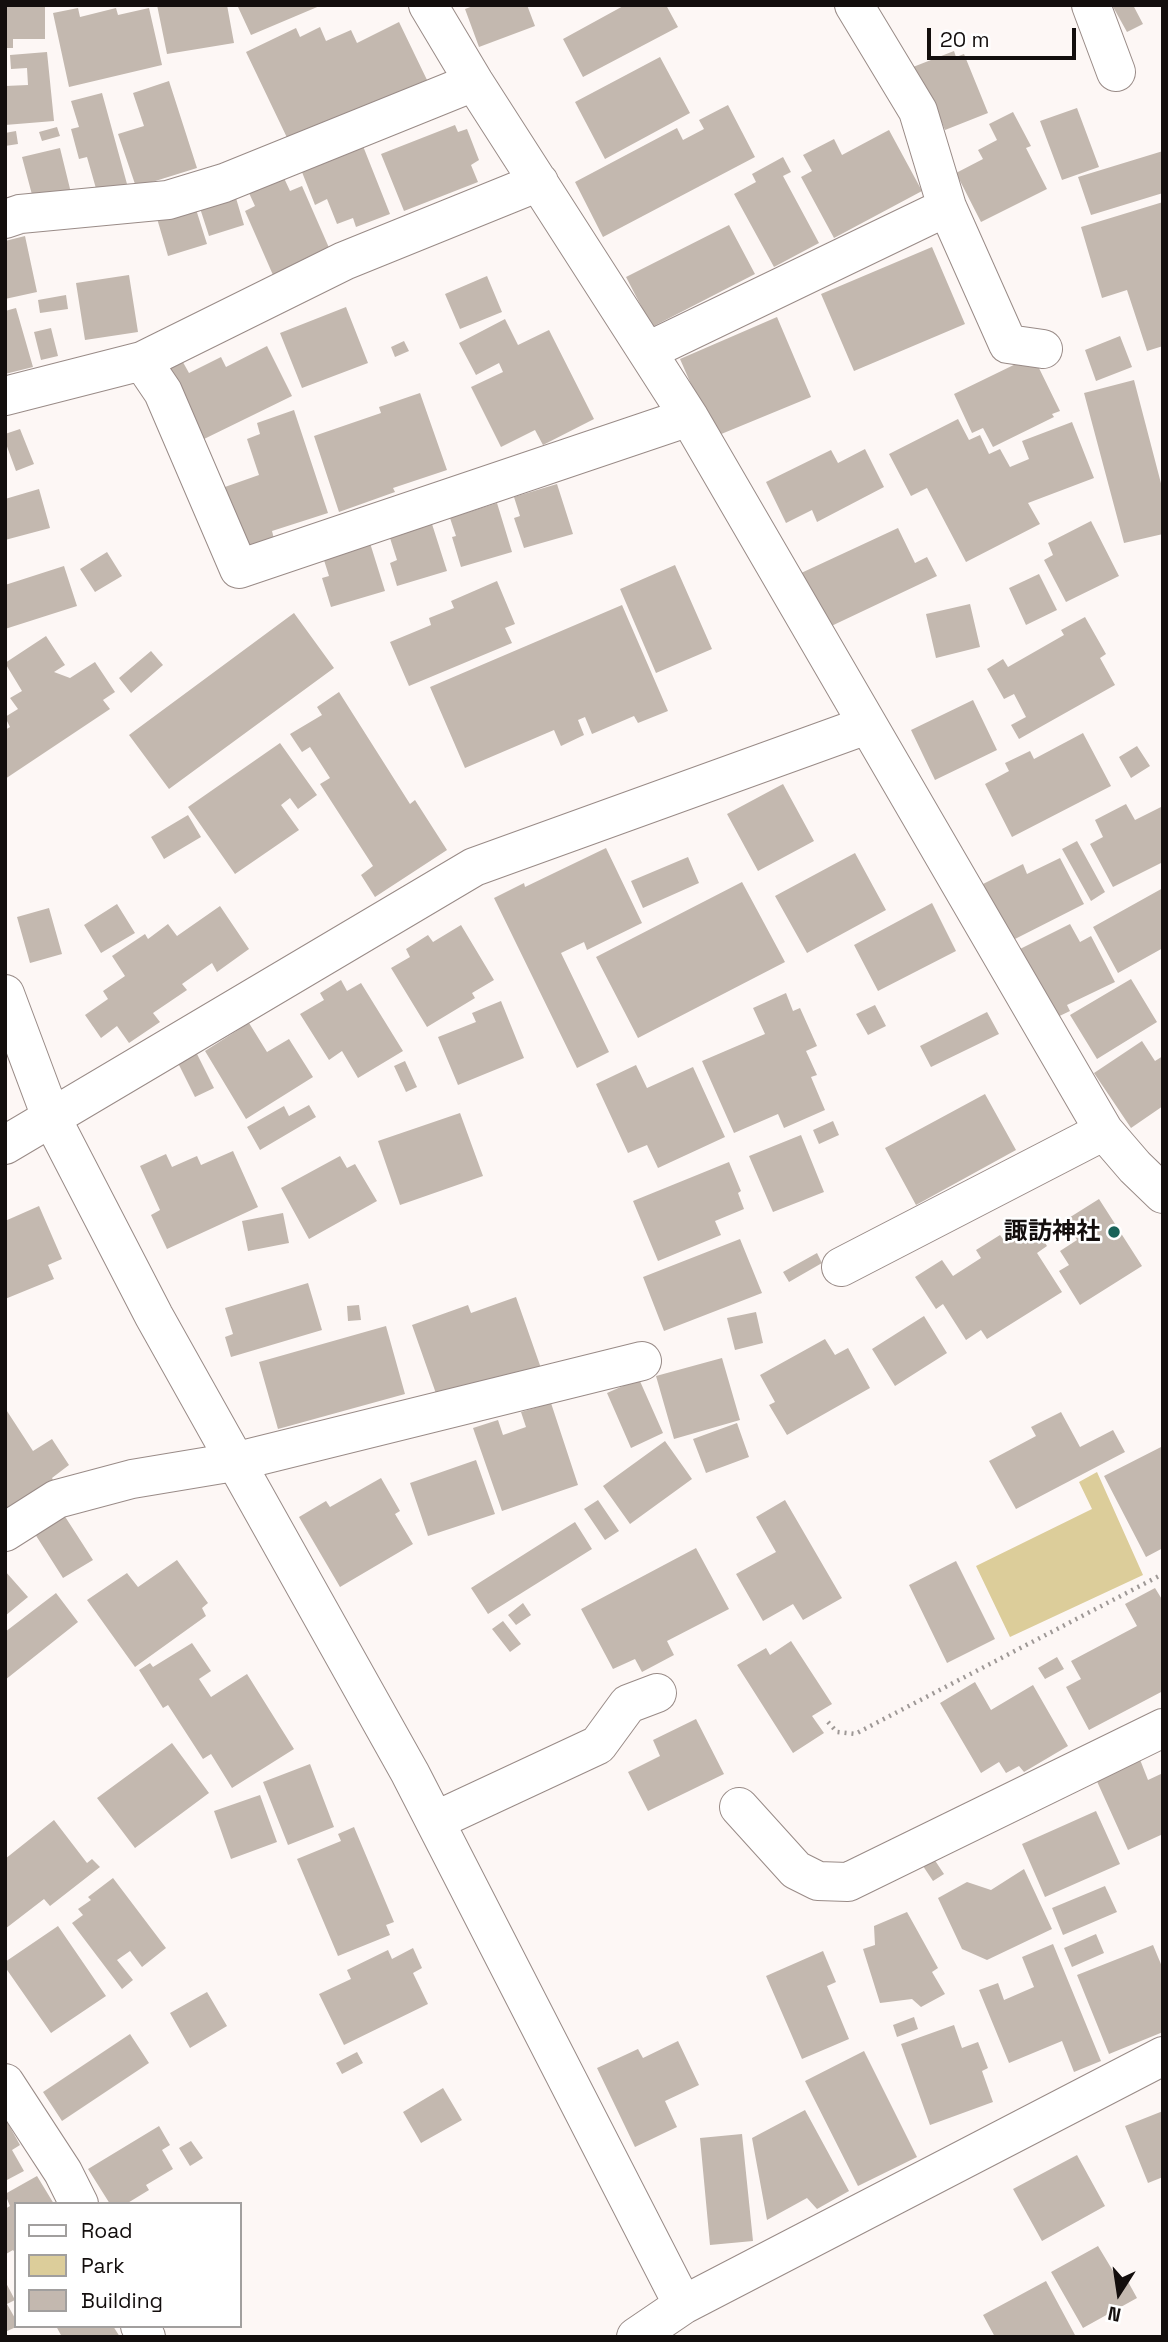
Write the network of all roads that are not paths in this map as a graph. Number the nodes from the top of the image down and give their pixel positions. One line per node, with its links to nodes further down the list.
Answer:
1 (428, 5): 5 (street)
2 (854, 5): 7 (street)
3 (1091, 5): 4 (street)
4 (1116, 72)
5 (474, 82): 6 (street); 8 (street)
6 (539, 182): 10 (street); 11 (street)
7 (947, 207): 9 (street); 10 (street)
8 (5, 219)
9 (1043, 349)
10 (648, 351): 13 (street)
11 (142, 361): 12 (street); 13 (street)
12 (5, 396)
13 (689, 417): 14 (street)
14 (867, 725): 16 (street); 17 (street)
15 (5, 994): 16 (street)
16 (51, 1117): 18 (street); 22 (street)
17 (1104, 1131): 19 (street); 20 (street)
18 (5, 1145)
19 (1163, 1194)
20 (841, 1267)
21 (642, 1361): 22 (street)
22 (234, 1462): 23 (street); 27 (street)
23 (5, 1532)
24 (657, 1693): 27 (street)
25 (1163, 1728): 26 (street)
26 (739, 1807)
27 (435, 1821): 31 (street)
28 (1163, 2056): 31 (street)
29 (5, 2083): 30 (street)
30 (78, 2202)
31 (683, 2305): 32 (street)
32 (636, 2337)

